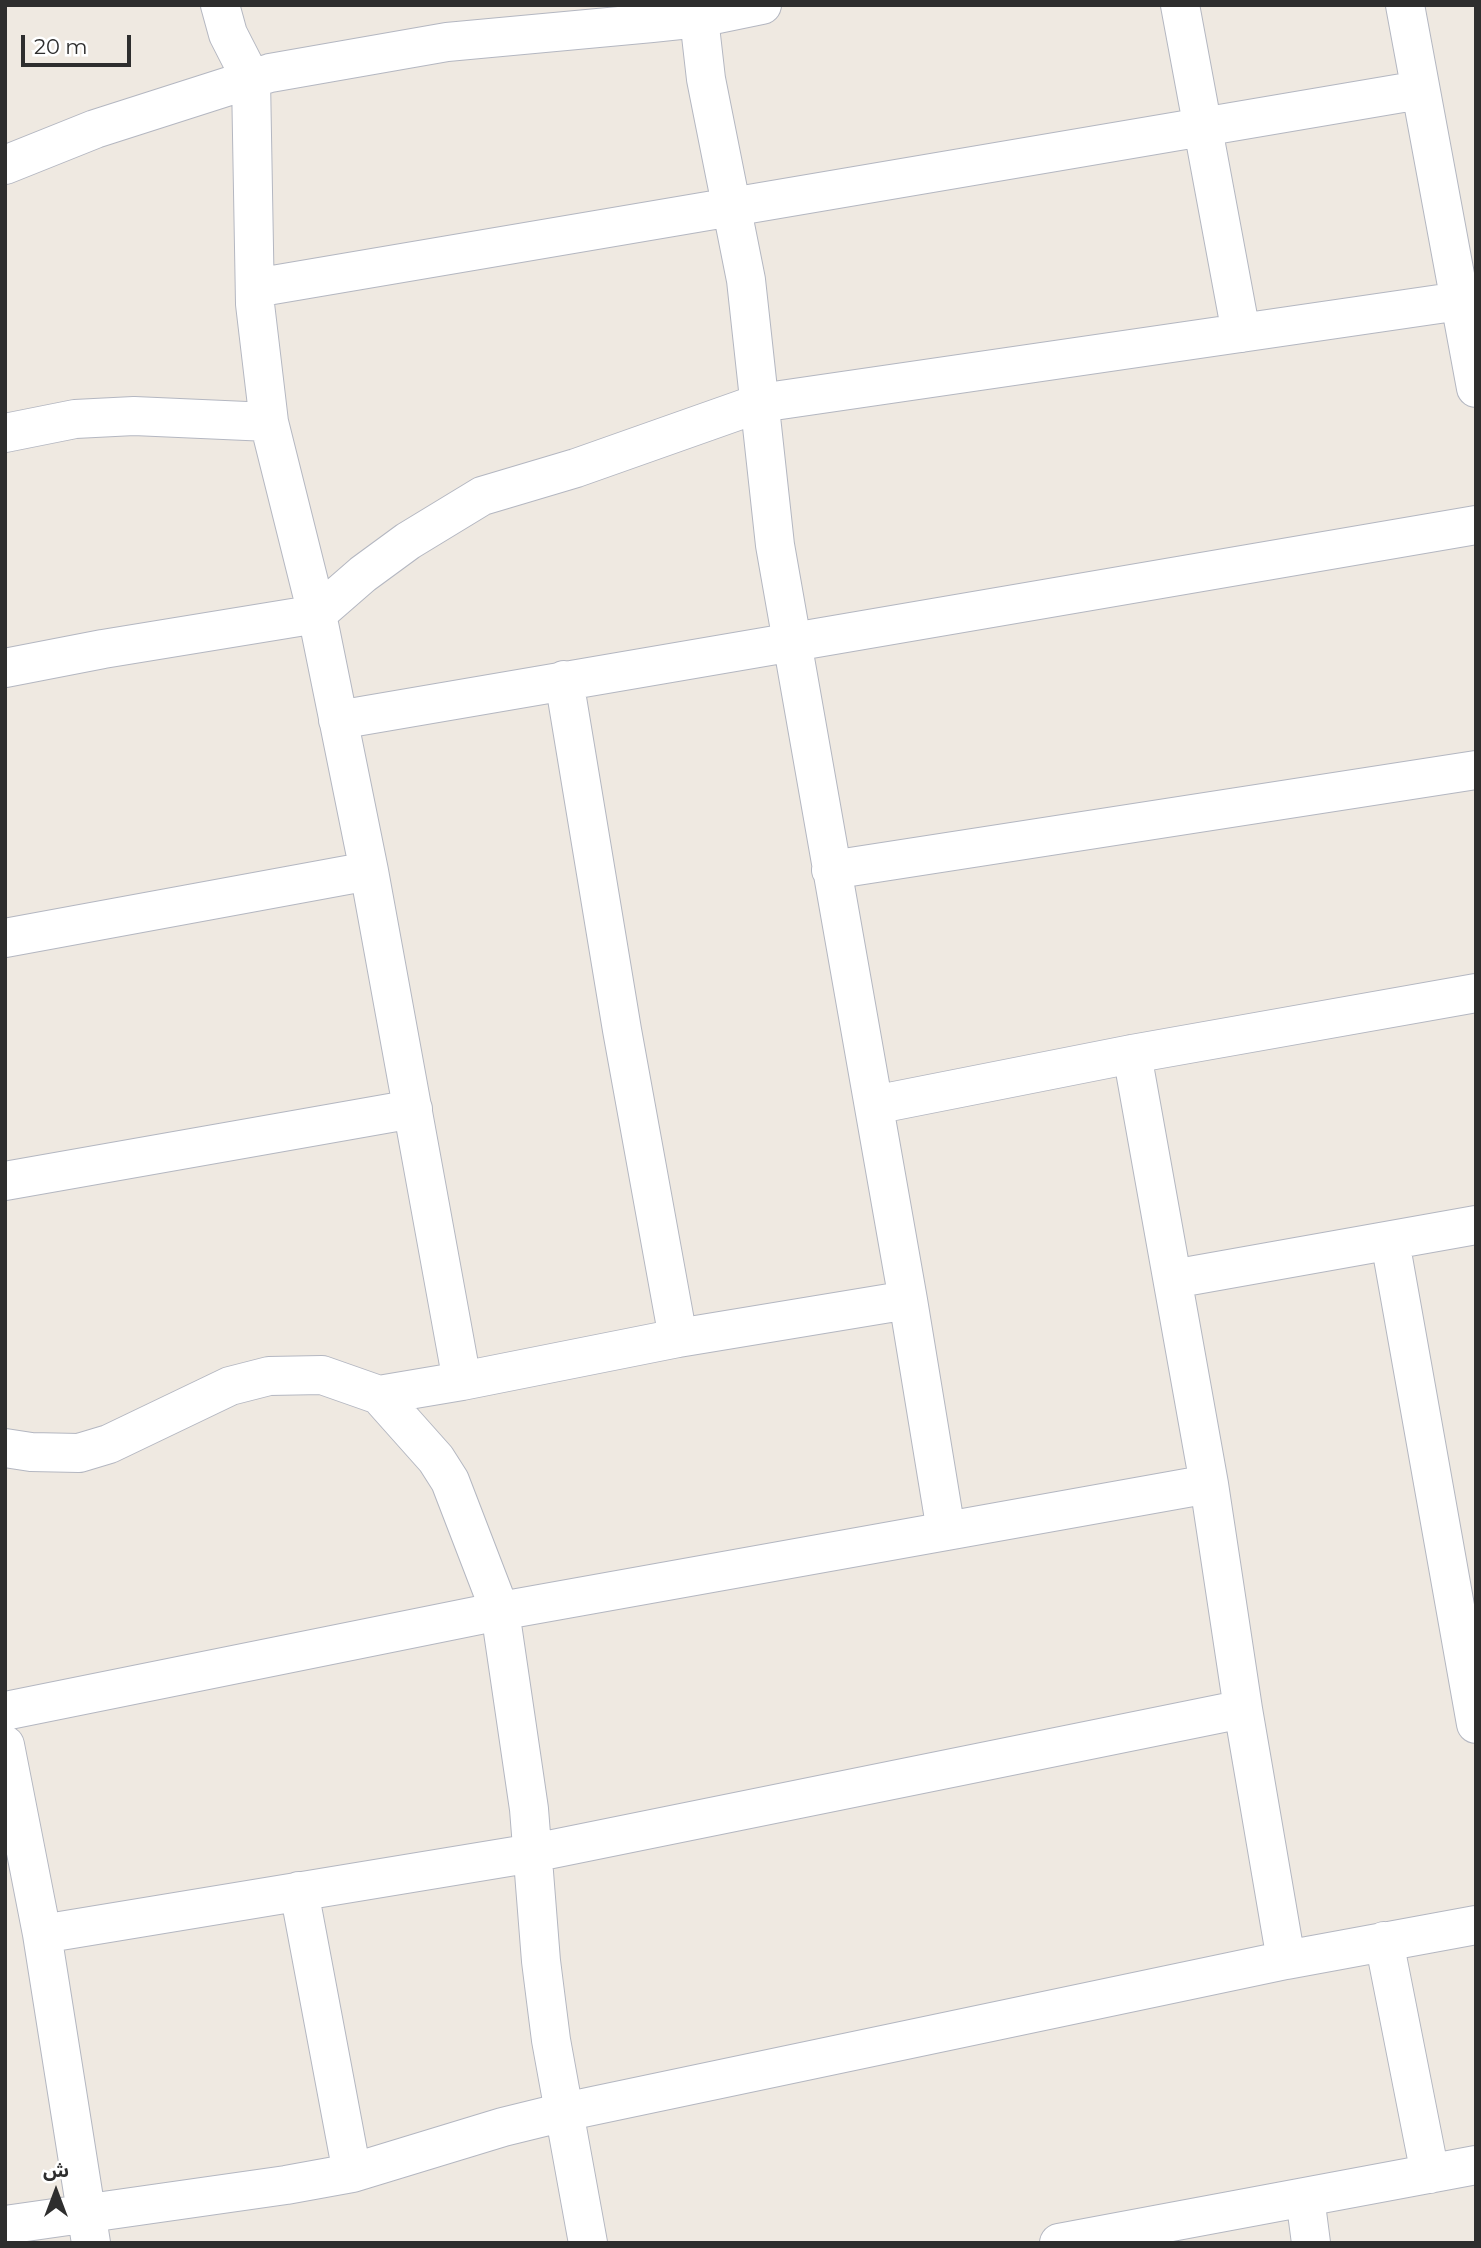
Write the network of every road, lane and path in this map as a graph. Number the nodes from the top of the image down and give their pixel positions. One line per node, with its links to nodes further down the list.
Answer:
1 (220, 5): 6 (street)
2 (762, 5): 5 (street)
3 (1180, 5): 8 (street)
4 (1405, 5): 7 (street)
5 (702, 12): 6 (street); 10 (street)
6 (251, 79): 9 (street); 11 (street)
7 (1420, 90): 8 (street); 12 (street)
8 (1204, 126): 10 (street); 13 (street)
9 (5, 165)
10 (732, 208): 11 (street); 15 (street)
11 (255, 288): 16 (street)
12 (1460, 301): 13 (street); 14 (street)
13 (1241, 333): 15 (street)
14 (1476, 388)
15 (760, 403): 19 (street); 20 (street)
16 (269, 422): 17 (street); 19 (street)
17 (5, 433)
18 (1476, 525): 20 (street)
19 (317, 614): 21 (street); 23 (street)
20 (791, 641): 22 (street); 25 (street)
21 (5, 668)
22 (564, 680): 23 (street); 37 (street)
23 (338, 720): 26 (street)
24 (1476, 770): 25 (street)
25 (831, 870): 30 (street)
26 (369, 871): 27 (street); 31 (street)
27 (5, 938)
28 (1476, 993): 29 (street)
29 (1132, 1054): 30 (street); 35 (street)
30 (874, 1105): 36 (street)
31 (413, 1109): 32 (street); 38 (street)
32 (5, 1181)
33 (1476, 1225): 34 (street)
34 (1390, 1241): 35 (street); 46 (street)
35 (1173, 1279): 41 (street)
36 (908, 1300): 37 (street); 42 (street)
37 (678, 1338): 38 (street)
38 (462, 1381): 39 (street)
39 (379, 1395): 40 (street); 43 (street)
40 (5, 1448)
41 (1209, 1484): 42 (street); 44 (street)
42 (946, 1531): 43 (street)
43 (500, 1611): 45 (street); 48 (street)
44 (1244, 1709): 48 (street); 53 (street)
45 (5, 1711)
46 (1476, 1724)
47 (5, 1745): 51 (street)
48 (533, 1853): 49 (street); 54 (street)
49 (299, 1891): 51 (street); 56 (street)
50 (1476, 1925): 52 (street)
51 (42, 1934): 60 (street)
52 (1384, 1941): 53 (street); 57 (street)
53 (1286, 1960): 54 (street)
54 (564, 2112): 56 (street); 62 (street)
55 (1476, 2165): 57 (street)
56 (352, 2173): 60 (street)
57 (1430, 2174): 58 (street)
58 (1305, 2197): 61 (street); 63 (street)
59 (5, 2225): 60 (street)
60 (88, 2227)
61 (1083, 2241)
62 (588, 2243)
63 (1311, 2243)

